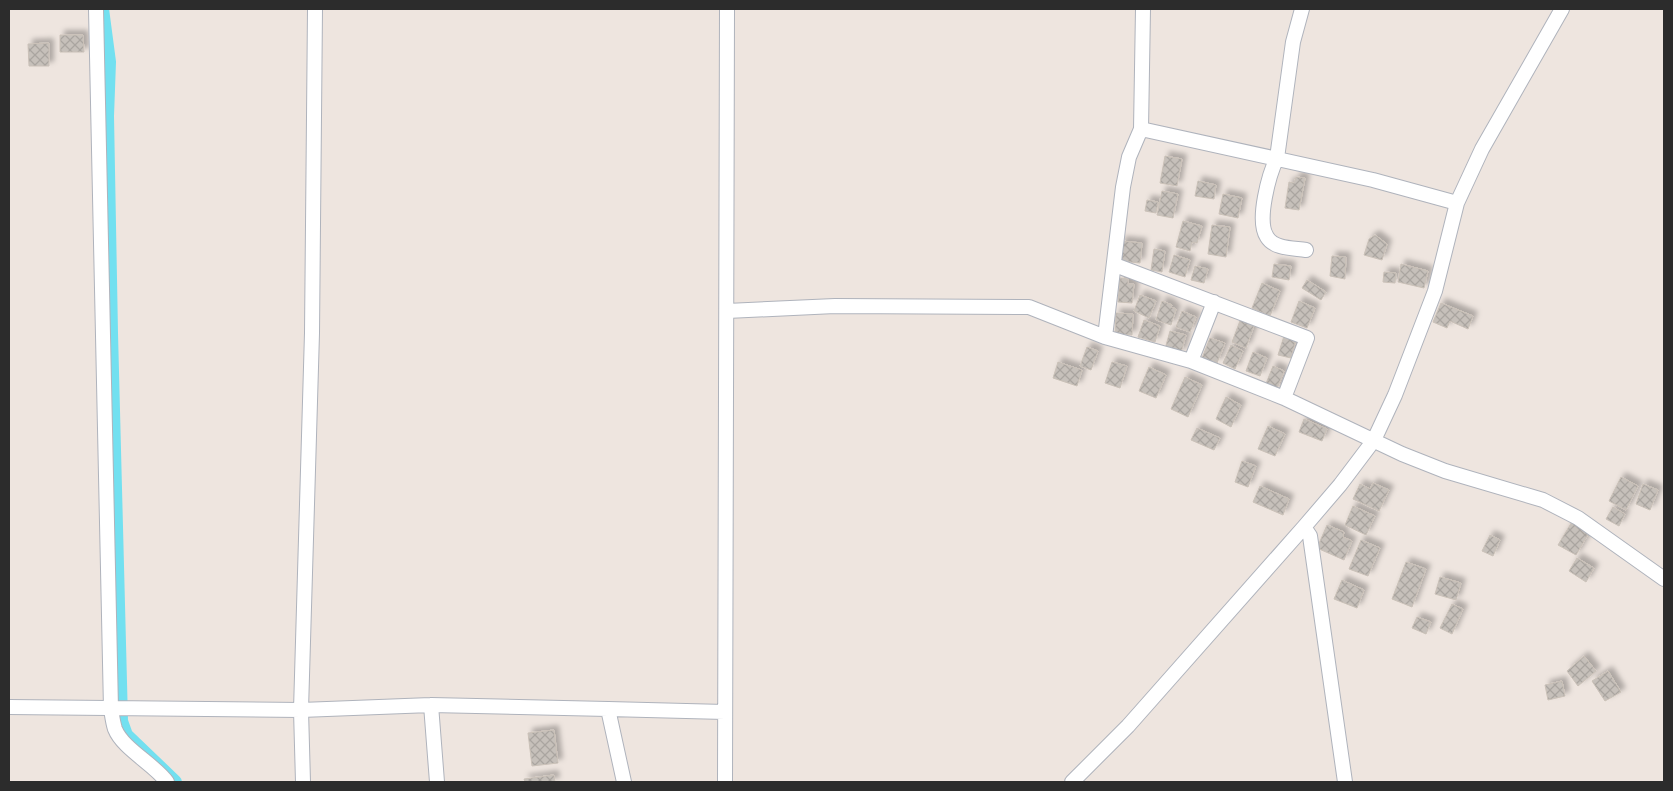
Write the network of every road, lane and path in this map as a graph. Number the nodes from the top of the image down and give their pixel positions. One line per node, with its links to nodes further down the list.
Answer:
1 (96, 9): 22 (street)
2 (315, 9): 24 (street)
3 (727, 9): 13 (street)
4 (1143, 9): 7 (street)
5 (1302, 9): 8 (street)
6 (1562, 9): 9 (street)
7 (1141, 129): 8 (street); 11 (street)
8 (1277, 158): 9 (street); 10 (street)
9 (1457, 203): 17 (street)
10 (1306, 250)
11 (1115, 265): 12 (street); 14 (street)
12 (1214, 302): 15 (street); 16 (street)
13 (727, 311): 14 (street); 25 (street)
14 (1105, 337): 15 (street)
15 (1191, 361): 16 (street)
16 (1284, 398): 17 (street)
17 (1374, 440): 18 (street); 19 (street)
18 (1304, 527): 31 (street); 32 (street)
19 (1664, 579)
20 (431, 705): 23 (street); 24 (street); 28 (street)
21 (9, 707): 22 (street)
22 (117, 709): 24 (street); 26 (street)
23 (608, 709): 25 (street); 29 (street)
24 (301, 710): 27 (street)
25 (725, 712): 30 (street)
26 (168, 782)
27 (303, 782)
28 (436, 782)
29 (624, 782)
30 (726, 782)
31 (1072, 782)
32 (1345, 782)

